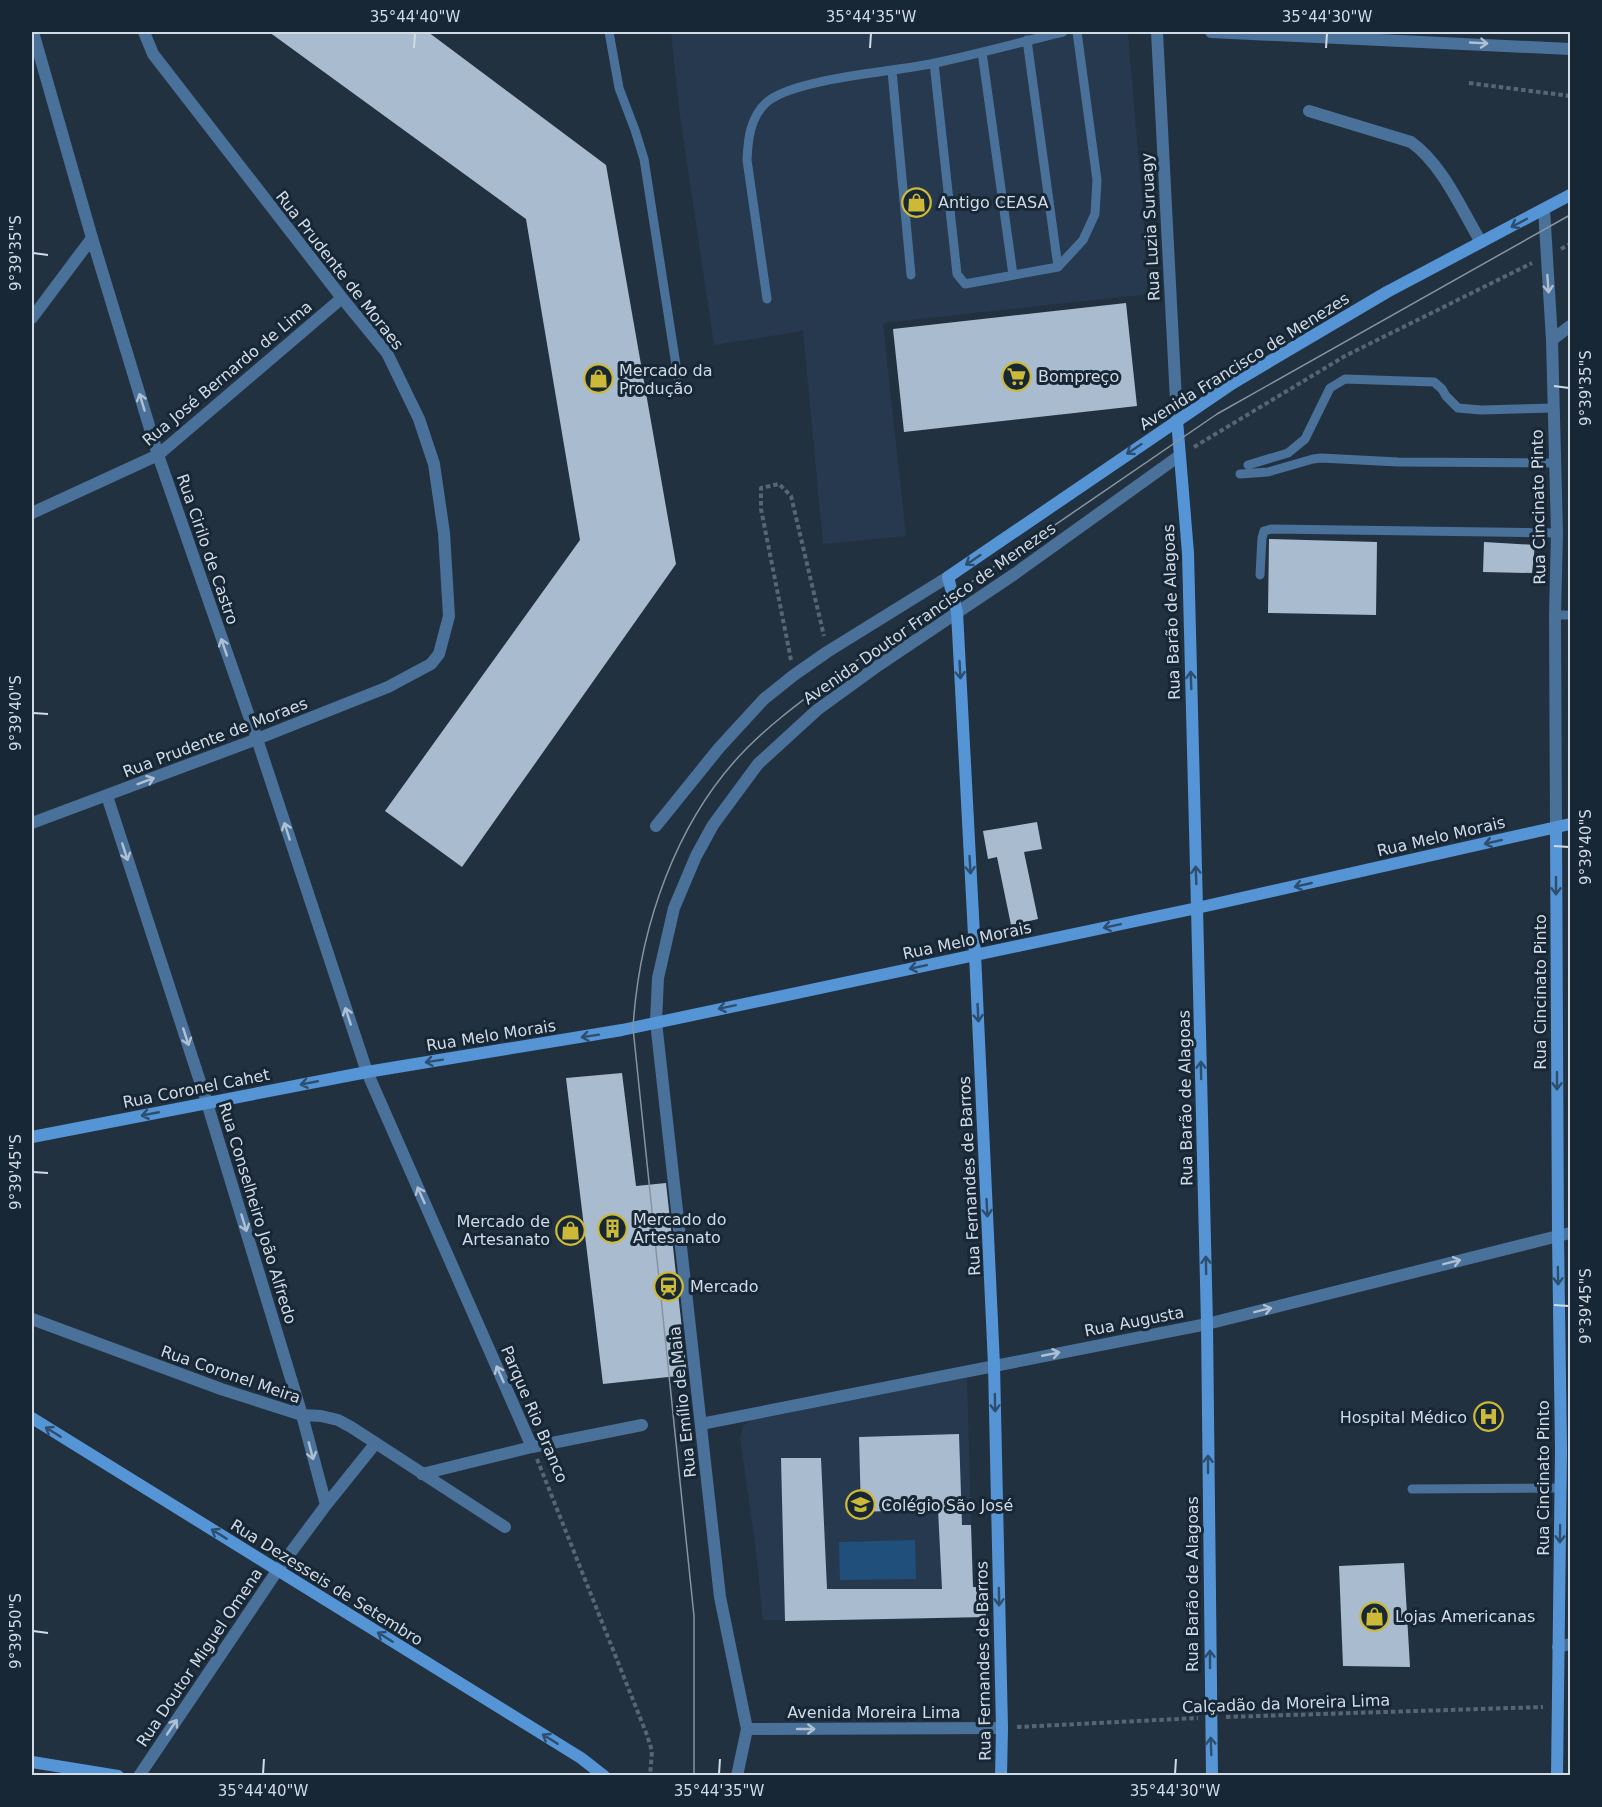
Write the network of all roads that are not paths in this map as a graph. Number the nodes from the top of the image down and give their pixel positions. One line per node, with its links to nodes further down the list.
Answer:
1 (33, 32): 16 (street, Rua Cirilo de Castro)
2 (144, 32): 21 (street, Rua Prudente de Moraes)
3 (609, 32): 27 (lane)
4 (1064, 32): 8 (lane)
5 (1077, 32): 18 (lane)
6 (1157, 32): 29 (street, Rua Luzia Suruagy)
7 (1211, 32): 9 (street, one-way to 9)
8 (1027, 40): 10 (lane); 18 (lane)
9 (1570, 49)
10 (982, 52): 11 (lane); 20 (lane)
11 (934, 63): 12 (lane); 20 (lane)
12 (892, 71): 19 (lane); 22 (lane)
13 (1309, 111): 17 (street)
14 (1570, 195): 15 (street, Avenida Francisco de Menezes)
15 (1544, 209): 17 (street, Avenida Francisco de Menezes, one-way to 17); 24 (street, Rua Cincinato Pinto, one-way to 24)
16 (92, 238): 23 (street); 30 (street, Rua Cirilo de Castro, one-way to 16)
17 (1481, 243): 29 (street, Avenida Francisco de Menezes)
18 (1058, 267): 20 (lane)
19 (911, 275)
20 (1013, 275)
21 (342, 298): 30 (street, Rua José Bernardo de Lima); 42 (street, Rua Prudente de Moraes)
22 (767, 299)
23 (32, 318)
24 (1551, 322): 25 (street); 26 (street, Rua Cincinato Pinto)
25 (1570, 324): 26 (street)
26 (1552, 340): 28 (street, Rua Cincinato Pinto)
27 (678, 378)
28 (1553, 408): 32 (street, Rua Cincinato Pinto); 33 (lane)
29 (1177, 420): 31 (street, Rua Barão de Alagoas); 38 (street, Avenida Francisco de Menezes, one-way to 38)
30 (158, 455): 35 (street, Rua José Bernardo de Lima); 42 (street, Rua Cirilo de Castro, one-way to 30)
31 (1179, 456): 39 (street, Avenida Doutor Francisco de Menezes); 48 (street, Rua Barão de Alagoas, one-way to 31)
32 (1555, 463): 34 (lane); 36 (street, Rua Cincinato Pinto)
33 (1248, 465)
34 (1240, 474)
35 (32, 513)
36 (1557, 533): 37 (lane); 40 (street, Rua Cincinato Pinto)
37 (1260, 575)
38 (948, 577): 39 (street, Rua Fernandes de Barros); 46 (street)
39 (957, 612): 49 (street, Rua Fernandes de Barros, one-way to 49); 50 (street, Avenida Doutor Francisco de Menezes)
40 (1555, 615): 41 (lane); 47 (street, Rua Cincinato Pinto)
41 (1570, 615)
42 (257, 740): 43 (street, Rua Prudente de Moraes, one-way to 42); 51 (street, Rua Cirilo de Castro, one-way to 42)
43 (107, 796): 44 (street, Rua Prudente de Moraes); 52 (street, Rua Conselheiro João Alfredo, one-way to 52)
44 (32, 823)
45 (1570, 824): 47 (street, Rua Melo Morais)
46 (656, 826)
47 (1556, 827): 48 (street, Rua Melo Morais, one-way to 48); 54 (street, Rua Cincinato Pinto, one-way to 54)
48 (1197, 908): 49 (street, Rua Melo Morais, one-way to 49); 56 (street, Rua Barão de Alagoas, one-way to 48)
49 (975, 954): 50 (street, Rua Melo Morais, one-way to 50); 57 (street, Rua Fernandes de Barros, one-way to 57)
50 (656, 1022): 51 (street, Rua Melo Morais, one-way to 51); 60 (street, Rua Emílio de Maia)
51 (367, 1072): 52 (street, Rua Coronel Cahet, one-way to 52); 63 (street, Parque Rio Branco, one-way to 51)
52 (207, 1103): 53 (street, Rua Coronel Cahet, one-way to 53); 58 (street, Rua Conselheiro João Alfredo, one-way to 58)
53 (32, 1137)
54 (1564, 1235): 56 (street, Rua Augusta, one-way to 54); 65 (street, Rua Cincinato Pinto, one-way to 65)
55 (32, 1319): 58 (street, Rua Coronel Meira)
56 (1207, 1324): 57 (street, Rua Augusta, one-way to 56); 80 (street, Rua Barão de Alagoas, one-way to 56)
57 (994, 1365): 60 (street, Rua Augusta); 72 (street, Rua Fernandes de Barros, one-way to 72)
58 (302, 1415): 62 (street, Rua Coronel Meira); 67 (street, Rua Conselheiro João Alfredo, one-way to 67)
59 (32, 1418): 69 (street, Rua Dezesseis de Setembro, one-way to 59)
60 (701, 1424): 73 (street, Rua Emílio de Maia)
61 (642, 1425): 63 (street)
62 (375, 1444): 64 (street, Rua Coronel Meira); 67 (street, Rua Doutor Miguel Omena)
63 (532, 1447): 64 (street)
64 (422, 1474): 68 (street, Rua Coronel Meira)
65 (1560, 1488): 66 (lane); 71 (street, Rua Cincinato Pinto, one-way to 71)
66 (1412, 1489)
67 (326, 1505): 69 (street, Rua Doutor Miguel Omena)
68 (505, 1527)
69 (278, 1571): 76 (street, Rua Doutor Miguel Omena, one-way to 69); 77 (street, Rua Dezesseis de Setembro, one-way to 69)
70 (1570, 1644): 71 (street)
71 (1558, 1647): 81 (street, Rua Cincinato Pinto)
72 (1002, 1728): 73 (street, Avenida Moreira Lima, one-way to 72); 79 (street, Rua Fernandes de Barros)
73 (747, 1729): 78 (street, Rua Emílio de Maia)
74 (32, 1762): 75 (street)
75 (118, 1776)
76 (139, 1776)
77 (604, 1776)
78 (737, 1776)
79 (1001, 1776)
80 (1212, 1776)
81 (1557, 1776)

